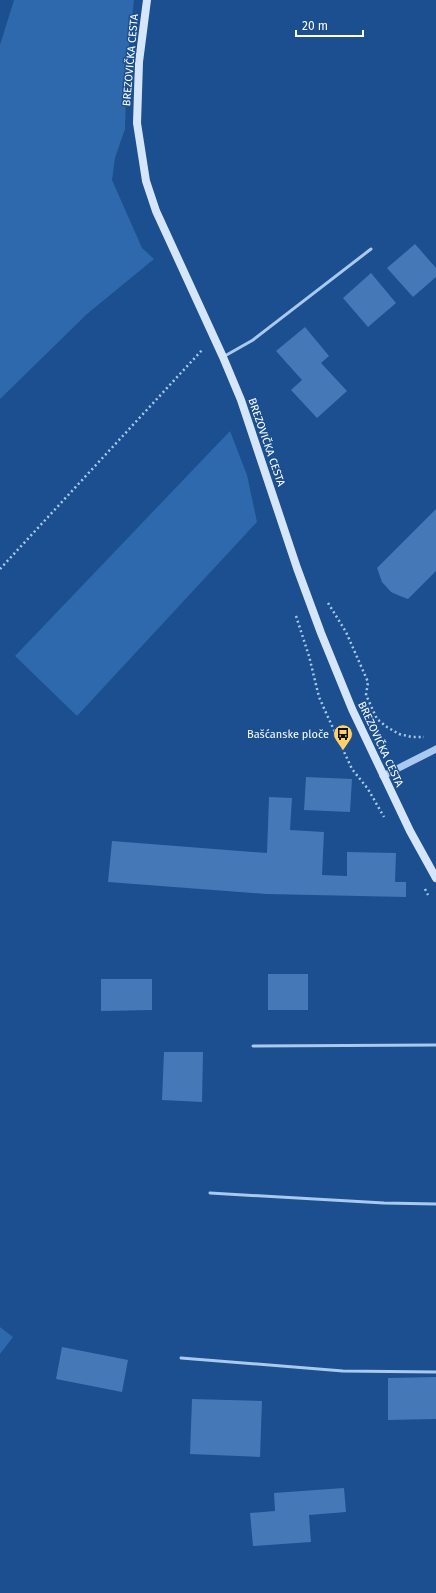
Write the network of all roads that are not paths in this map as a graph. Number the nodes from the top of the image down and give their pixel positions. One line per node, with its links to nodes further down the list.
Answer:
1 (146, 0): 3 (main road, BREZOVIČKA CESTA)
2 (371, 249): 3 (lane)
3 (224, 357): 5 (main road, BREZOVIČKA CESTA)
4 (436, 749): 5 (street)
5 (383, 776): 6 (main road, BREZOVIČKA CESTA)
6 (436, 878)
7 (436, 1045): 8 (lane)
8 (253, 1046)
9 (210, 1193): 10 (lane)
10 (436, 1204)
11 (181, 1358): 12 (lane)
12 (436, 1372)

